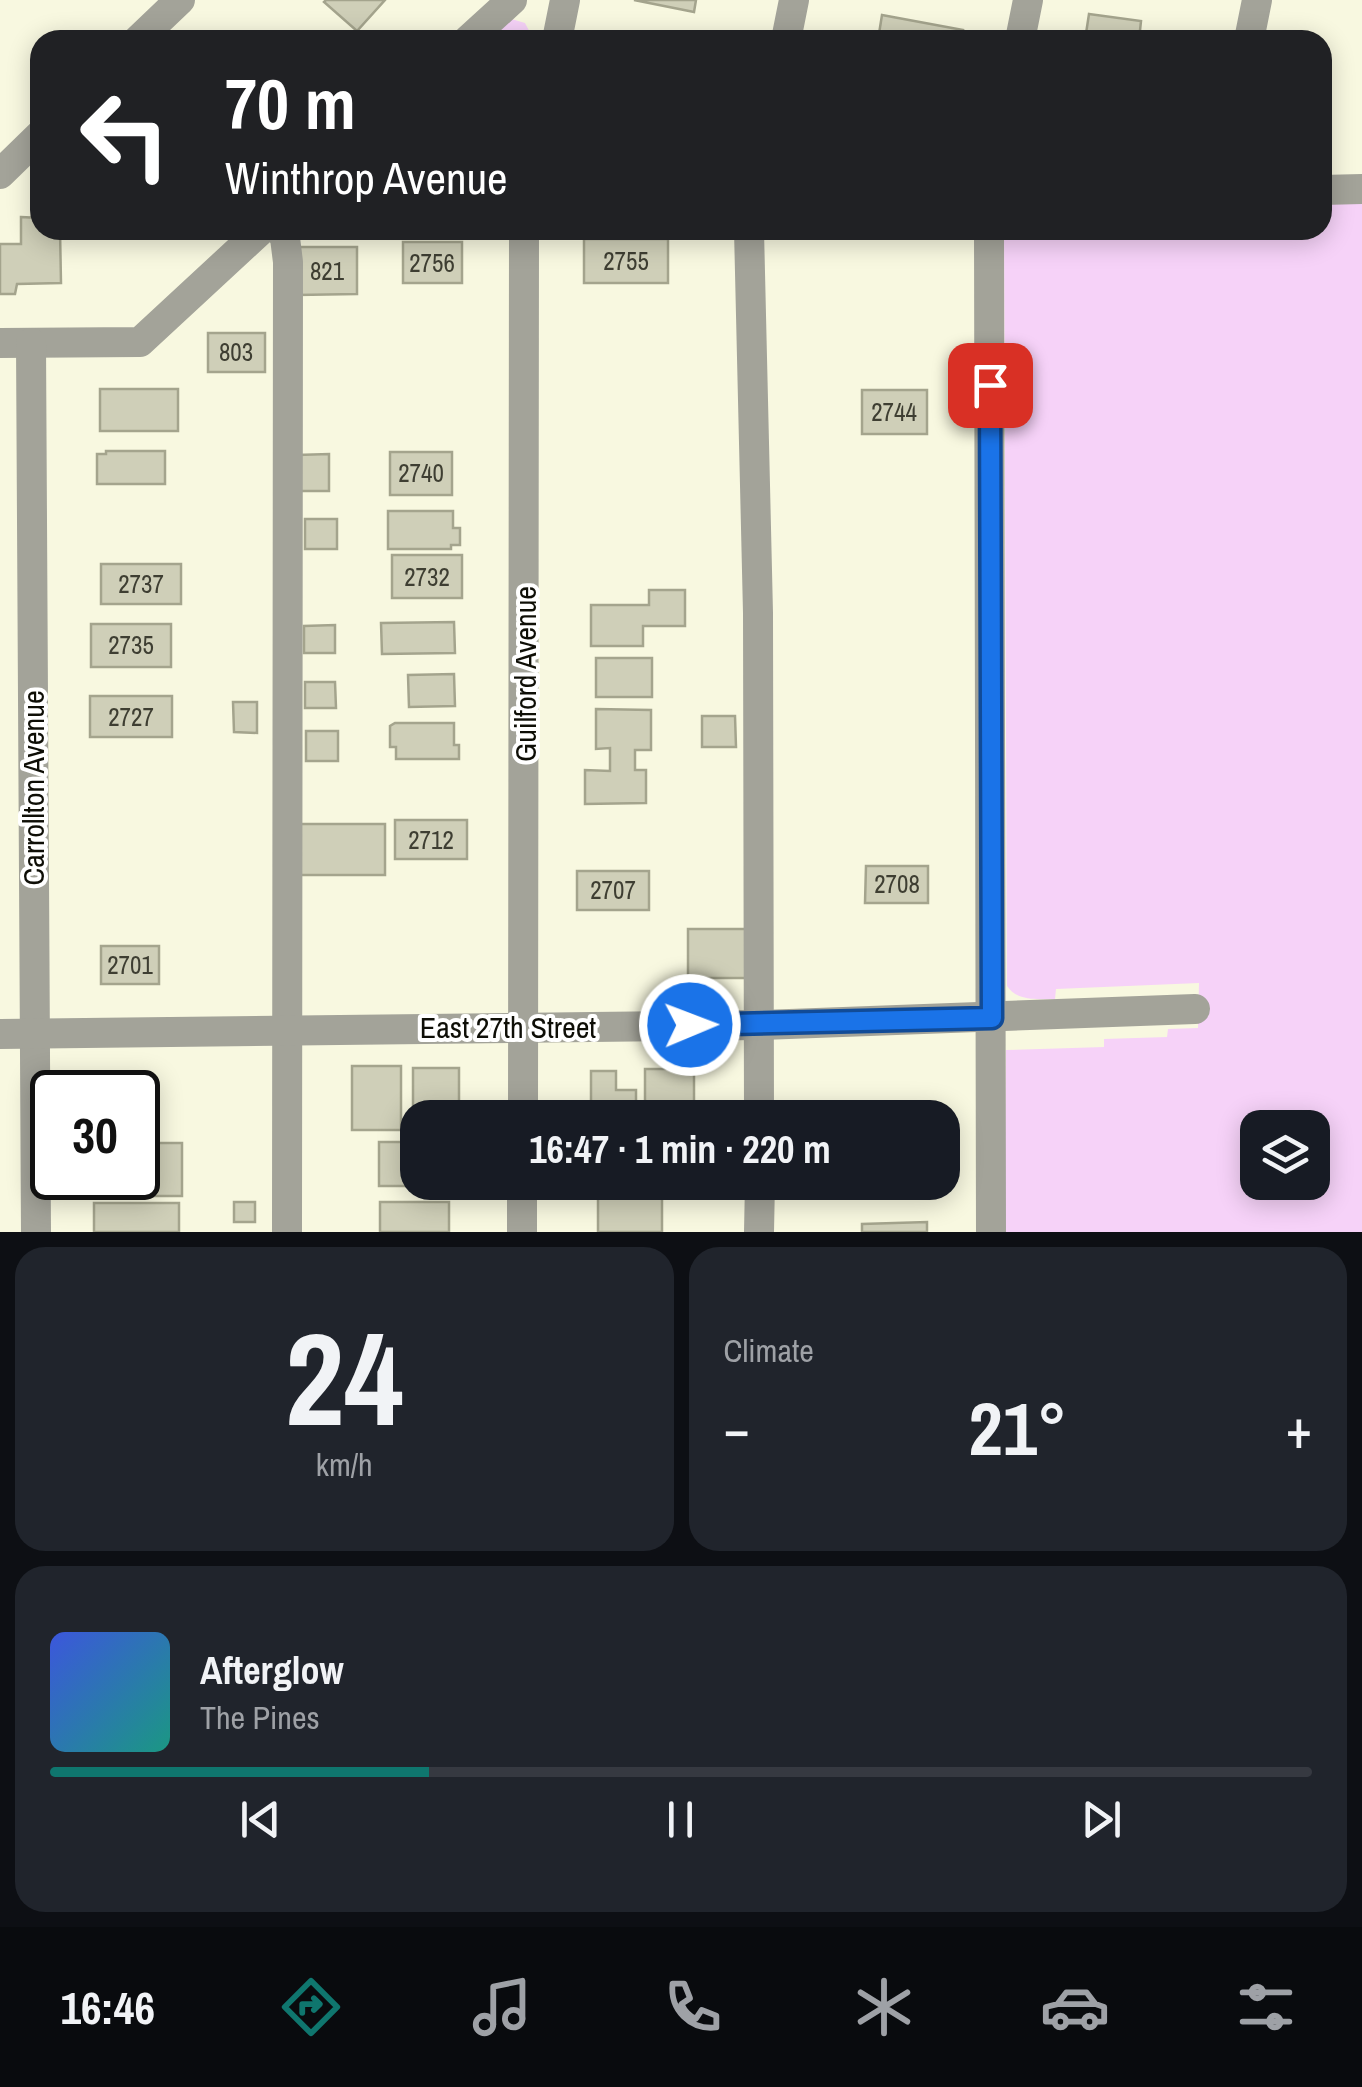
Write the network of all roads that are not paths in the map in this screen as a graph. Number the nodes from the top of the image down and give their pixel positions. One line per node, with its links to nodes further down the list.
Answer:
1 (180, 0): 7 (street)
2 (512, 0): 8 (street)
3 (564, 0): 9 (street)
4 (794, 0): 10 (street)
5 (1028, 0): 11 (street)
6 (1257, 0): 12 (street)
7 (148, 30)
8 (479, 30)
9 (559, 30)
10 (788, 30)
11 (1022, 30)
12 (1251, 30)
13 (30, 145): 14 (street)
14 (0, 174)
15 (1362, 189): 16 (street)
16 (1332, 190)
17 (250, 240): 22 (street)
18 (285, 240): 28 (street)
19 (524, 240): 27 (street, Guilford Avenue)
20 (749, 240): 26 (street)
21 (989, 240): 25 (street)
22 (31, 343): 23 (street); 29 (street, Carrollton Avenue)
23 (0, 344)
24 (1195, 1009): 25 (street, East 27th Street)
25 (992, 1018): 26 (street, East 27th Street); 39 (street)
26 (759, 1024): 27 (street, East 27th Street); 32 (street)
27 (524, 1026): 28 (street, East 27th Street); 31 (street, Guilford Avenue)
28 (286, 1029): 29 (street, East 27th Street); 36 (street)
29 (34, 1033): 30 (street, East 27th Street); 35 (street, Carrollton Avenue)
30 (0, 1034)
31 (523, 1100)
32 (760, 1100)
33 (522, 1200): 37 (street)
34 (760, 1200): 38 (street)
35 (36, 1232)
36 (287, 1232)
37 (522, 1232)
38 (759, 1232)
39 (992, 1232)

